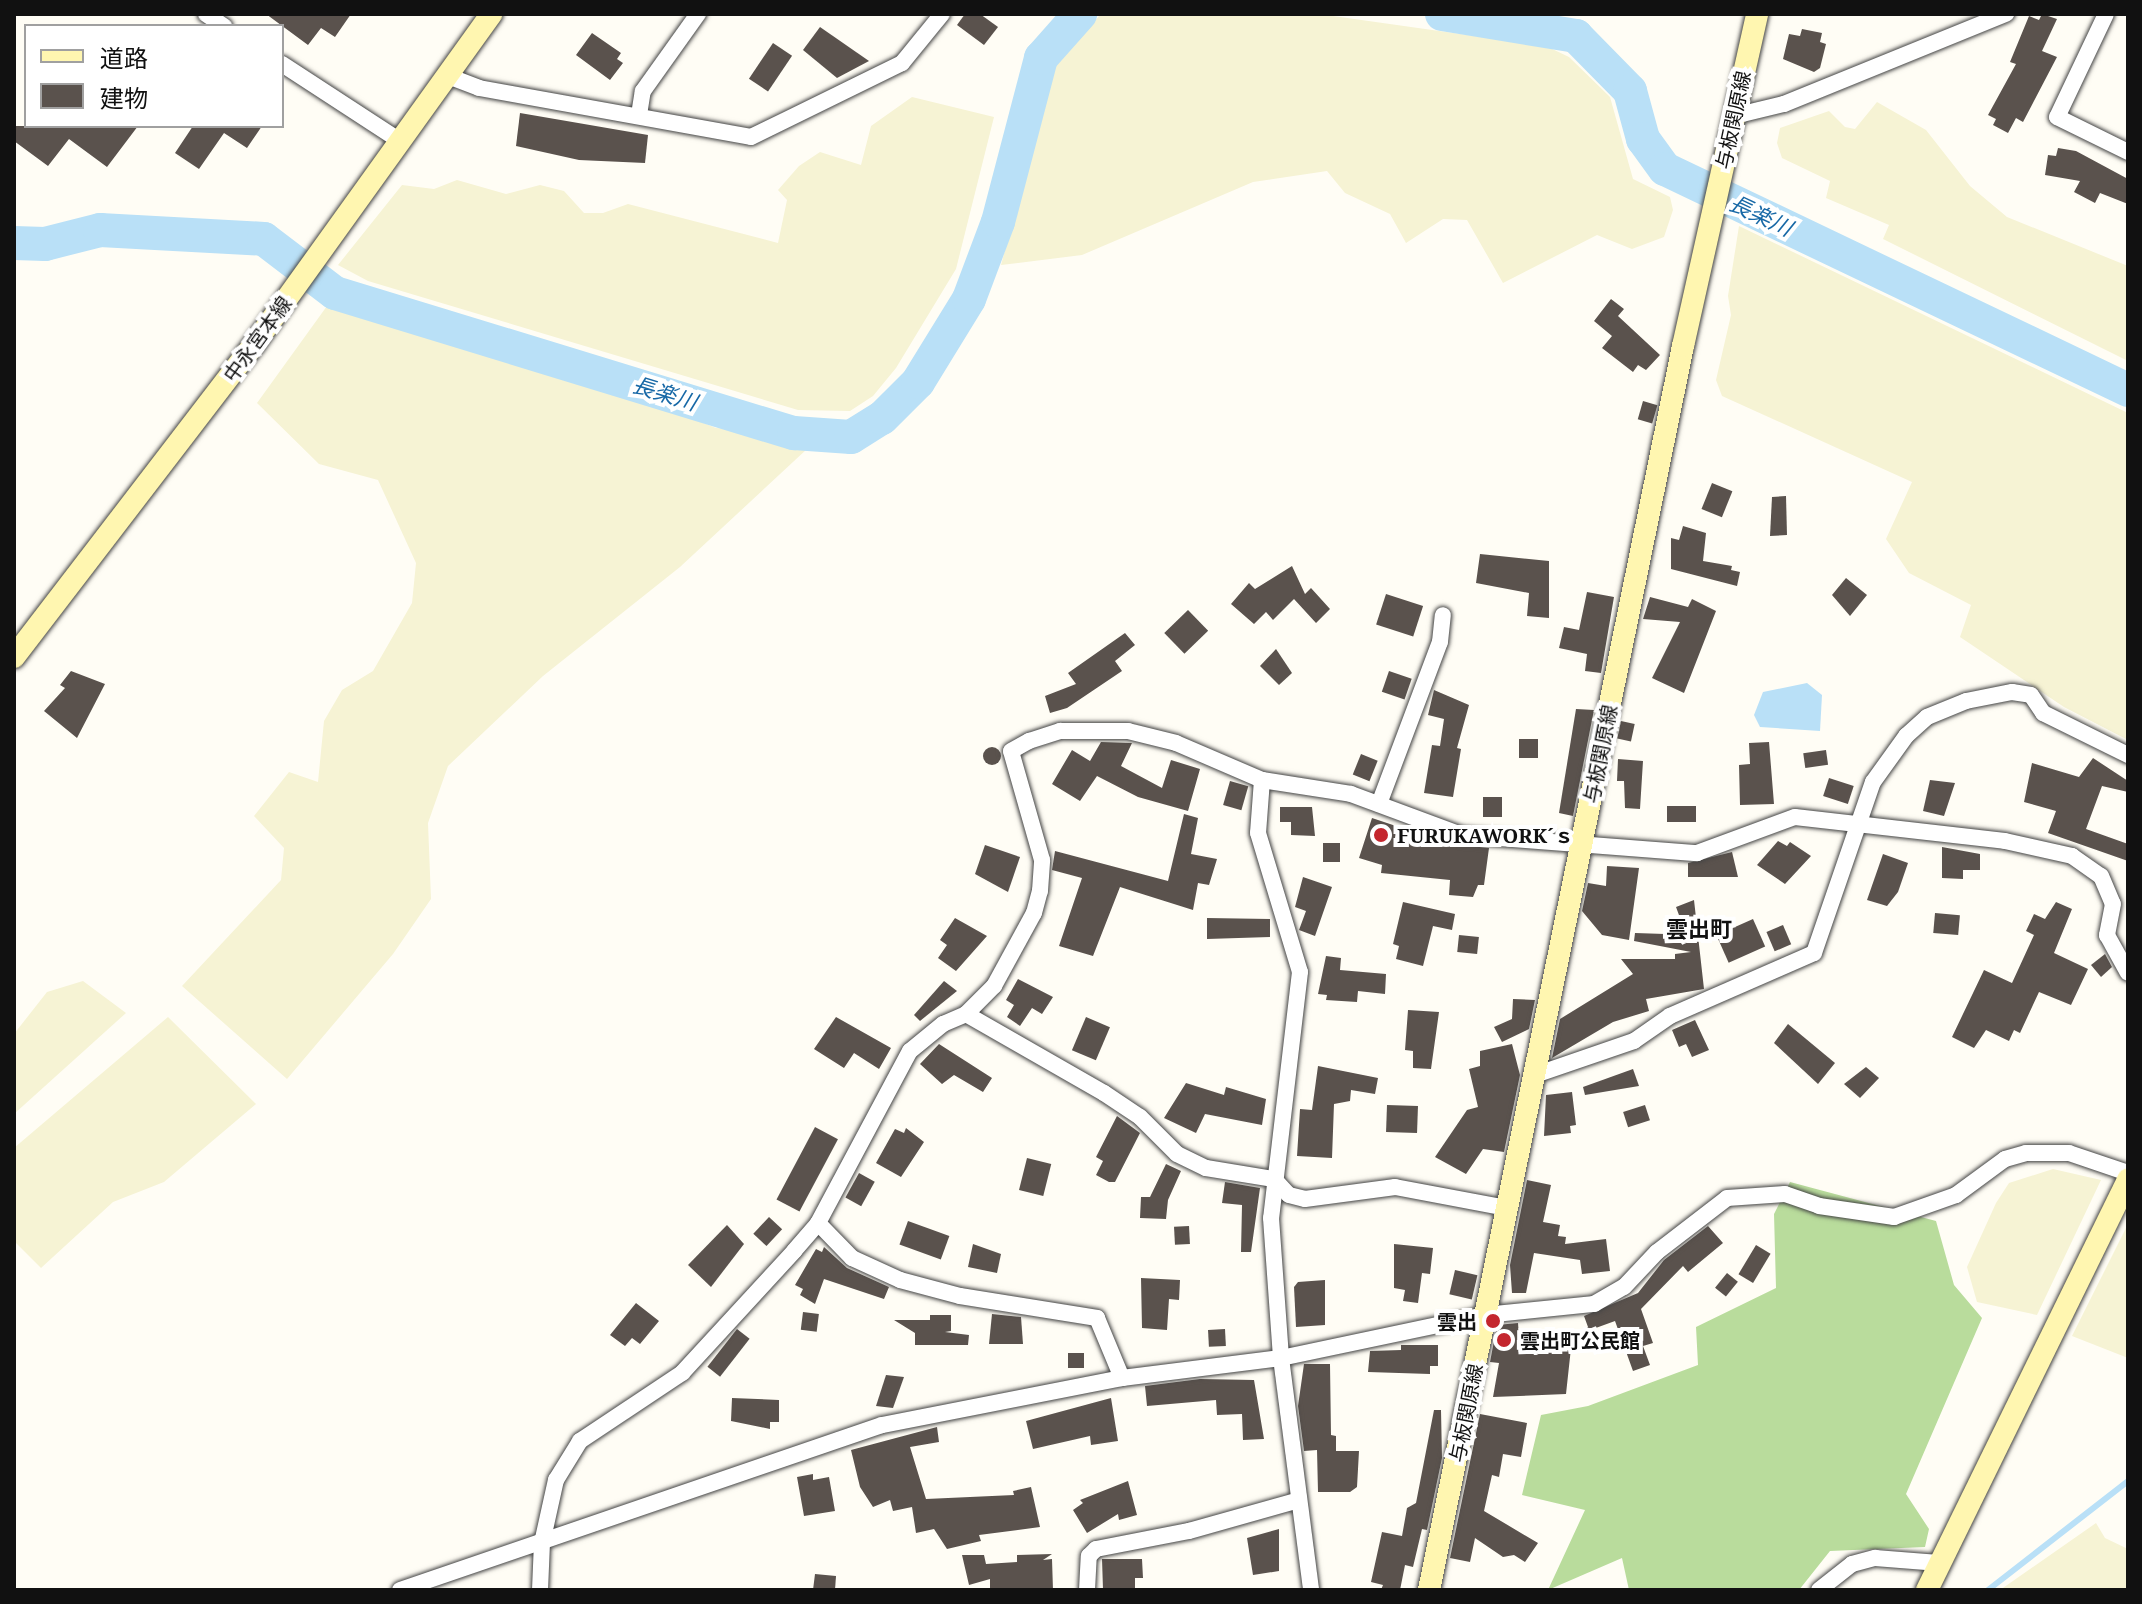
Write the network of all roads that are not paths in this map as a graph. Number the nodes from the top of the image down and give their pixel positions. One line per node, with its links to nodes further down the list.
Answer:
1 (491, 14): 8 (main road, 中永宮本線)
2 (698, 14): 9 (street)
3 (942, 14): 9 (street)
4 (1757, 14): 10 (main road, 与板関原線)
5 (2006, 14): 10 (street)
6 (2106, 14): 12 (street)
7 (284, 65): 11 (street)
8 (448, 76): 9 (street); 11 (main road, 中永宮本線)
9 (639, 115)
10 (1734, 116): 19 (main road, 与板関原線)
11 (400, 141): 14 (main road, 中永宮本線)
12 (2128, 152)
13 (1443, 615): 17 (street)
14 (14, 657)
15 (2128, 755): 18 (street)
16 (1262, 780): 17 (street); 21 (street); 24 (street)
17 (1379, 804): 19 (street)
18 (1861, 823): 19 (street); 20 (street); 22 (street)
19 (1583, 843): 22 (main road, 与板関原線)
20 (2128, 973)
21 (966, 1014): 24 (street); 27 (street)
22 (1535, 1075): 26 (main road, 与板関原線)
23 (2128, 1173): 28 (street)
24 (1274, 1179): 26 (street); 29 (street)
25 (2128, 1180): 33 (main road)
26 (1506, 1208): 28 (main road, 与板関原線)
27 (818, 1223): 30 (street); 32 (street)
28 (1485, 1315): 29 (street); 38 (main road, 与板関原線)
29 (1281, 1358): 30 (street); 31 (street)
30 (1122, 1378): 32 (street)
31 (1299, 1500): 36 (street); 37 (street)
32 (542, 1543): 34 (street); 35 (street)
33 (1939, 1563): 39 (street); 40 (main road)
34 (400, 1590)
35 (540, 1590)
36 (1087, 1590)
37 (1311, 1590)
38 (1429, 1590)
39 (1819, 1590)
40 (1927, 1590)

